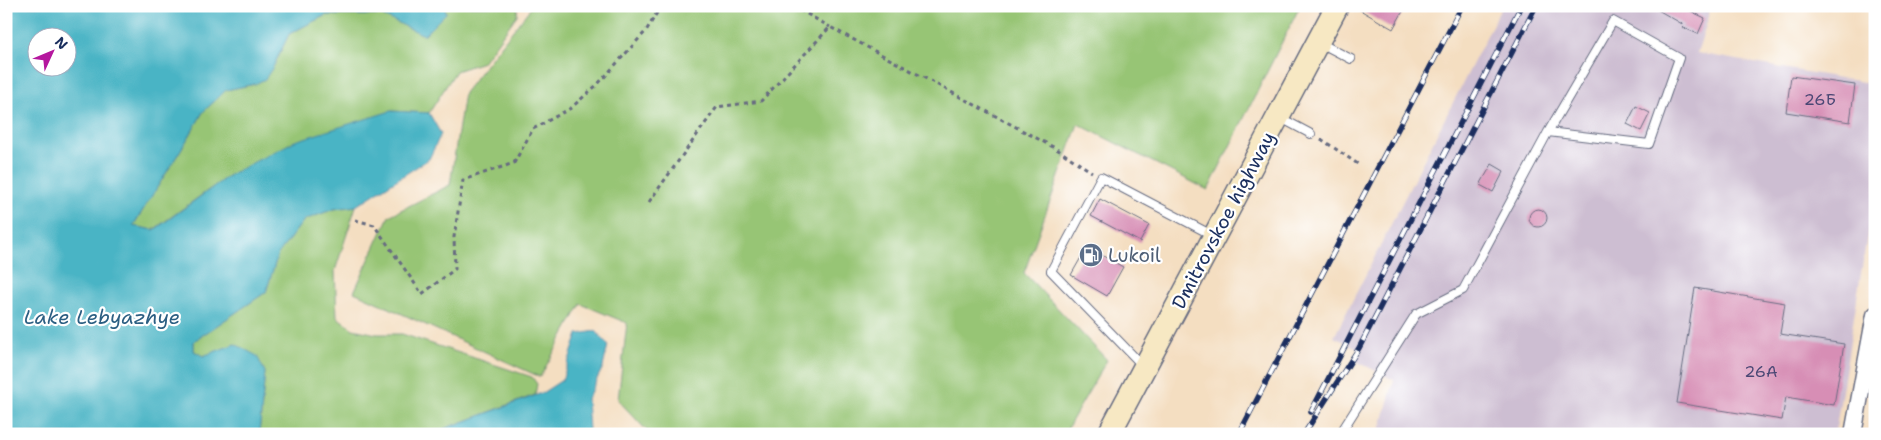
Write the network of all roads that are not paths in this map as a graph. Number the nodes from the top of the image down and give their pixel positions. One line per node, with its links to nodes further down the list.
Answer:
1 (1337, 6): 2 (main road, Dmitrovskoe highway)
2 (1318, 42): 3 (lane); 4 (main road, Dmitrovskoe highway)
3 (1351, 59)
4 (1278, 116): 6 (lane); 7 (main road, Dmitrovskoe highway)
5 (1548, 132): 5 (lane); 11 (lane)
6 (1312, 134)
7 (1214, 235): 9 (main road, Dmitrovskoe highway); 9 (lane)
8 (1875, 315): 12 (street)
9 (1144, 368): 10 (main road, Dmitrovskoe highway)
10 (1109, 434)
11 (1340, 434)
12 (1853, 434)

